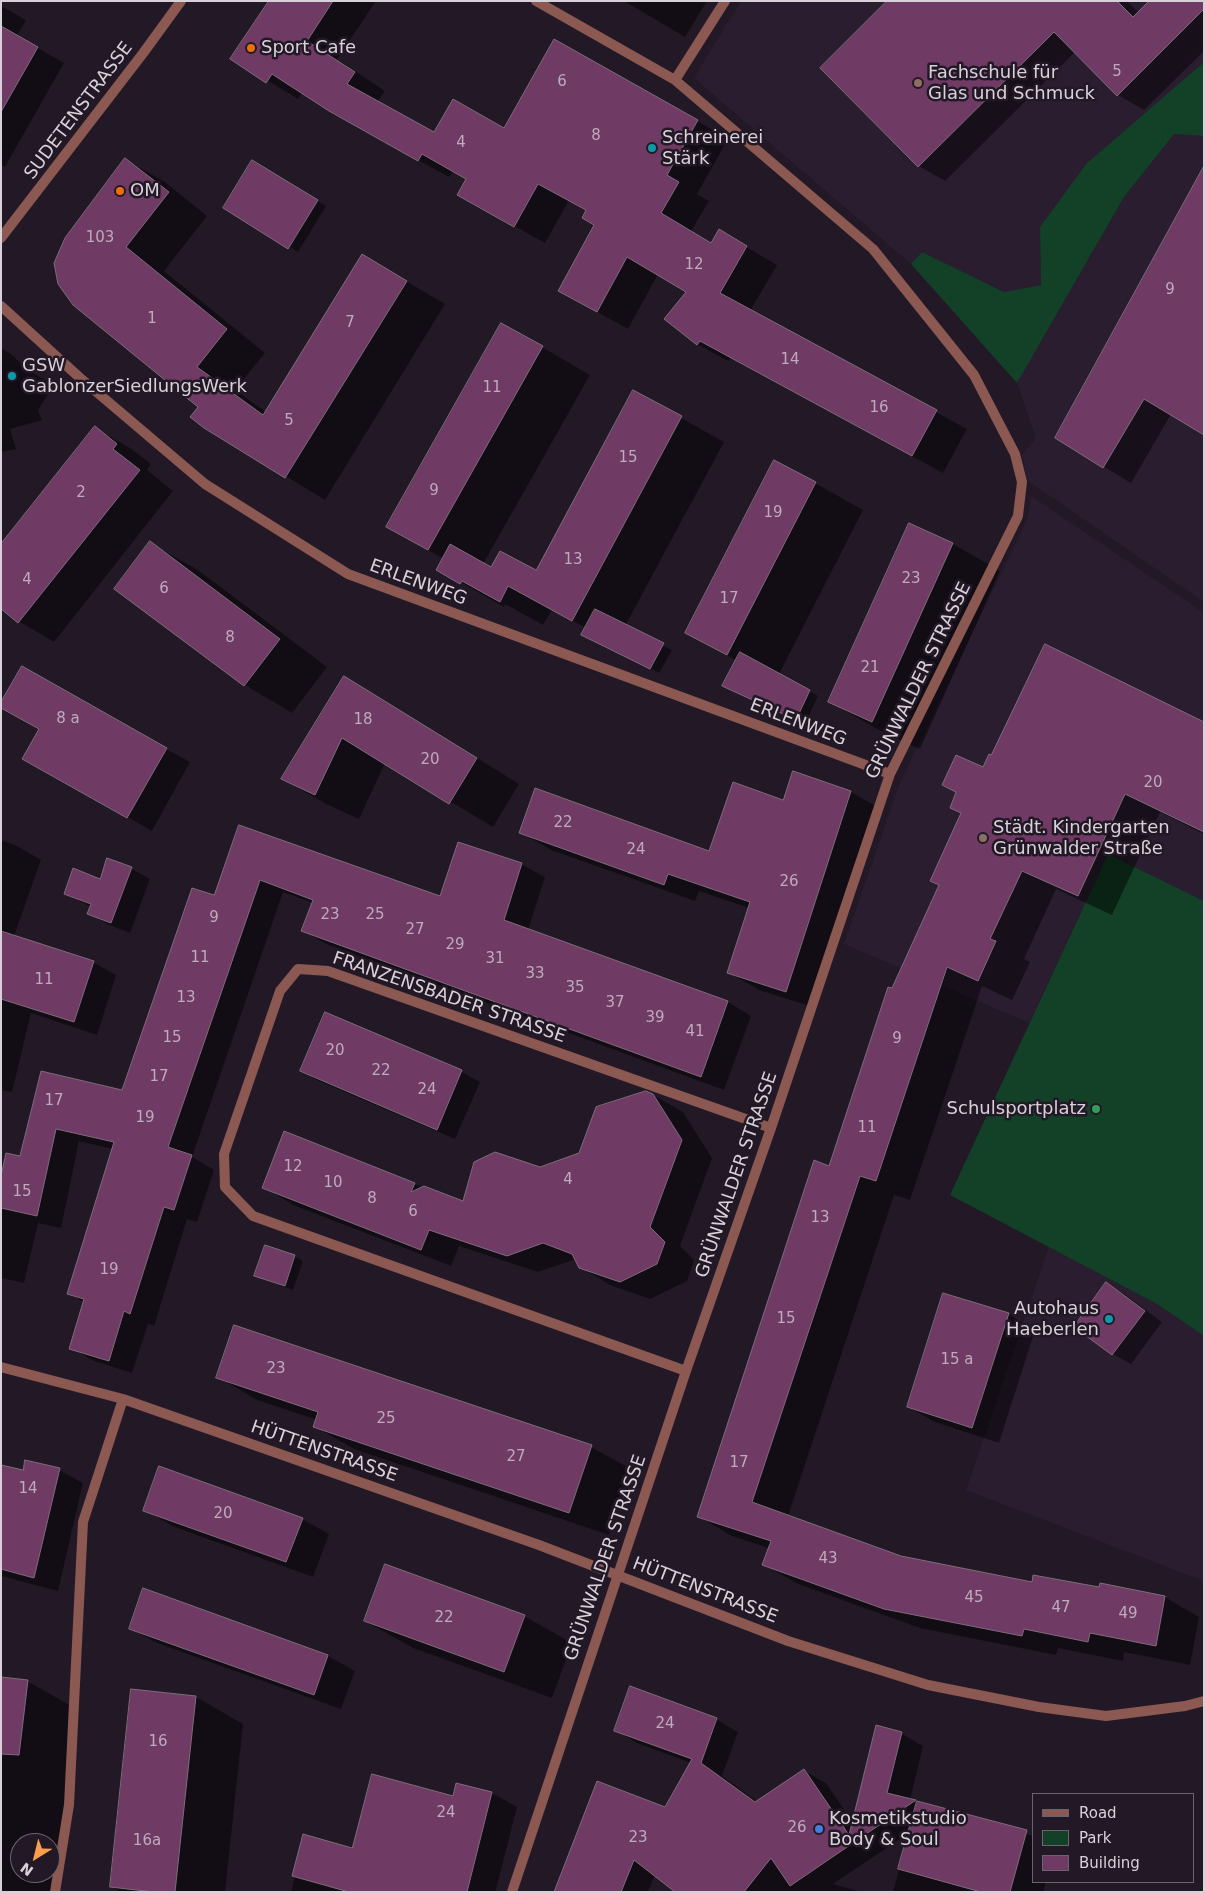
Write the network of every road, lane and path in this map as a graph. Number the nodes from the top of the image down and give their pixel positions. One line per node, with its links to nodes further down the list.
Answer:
1 (181, 1): 5 (street, SUDETENSTRASSE)
2 (536, 1): 4 (street)
3 (725, 1): 4 (street)
4 (675, 80): 7 (street, GRÜNWALDER STRASSE)
5 (1, 238)
6 (1, 306): 7 (street, ERLENWEG)
7 (890, 774): 8 (street, GRÜNWALDER STRASSE)
8 (771, 1128): 10 (street, GRÜNWALDER STRASSE); 10 (street, FRANZENSBADER STRASSE)
9 (1, 1367): 11 (street, HÜTTENSTRASSE)
10 (686, 1371): 12 (street, GRÜNWALDER STRASSE)
11 (123, 1399): 12 (street, HÜTTENSTRASSE); 14 (street)
12 (618, 1574): 13 (street, HÜTTENSTRASSE); 15 (street, GRÜNWALDER STRASSE)
13 (1204, 1701)
14 (55, 1892)
15 (512, 1892)

